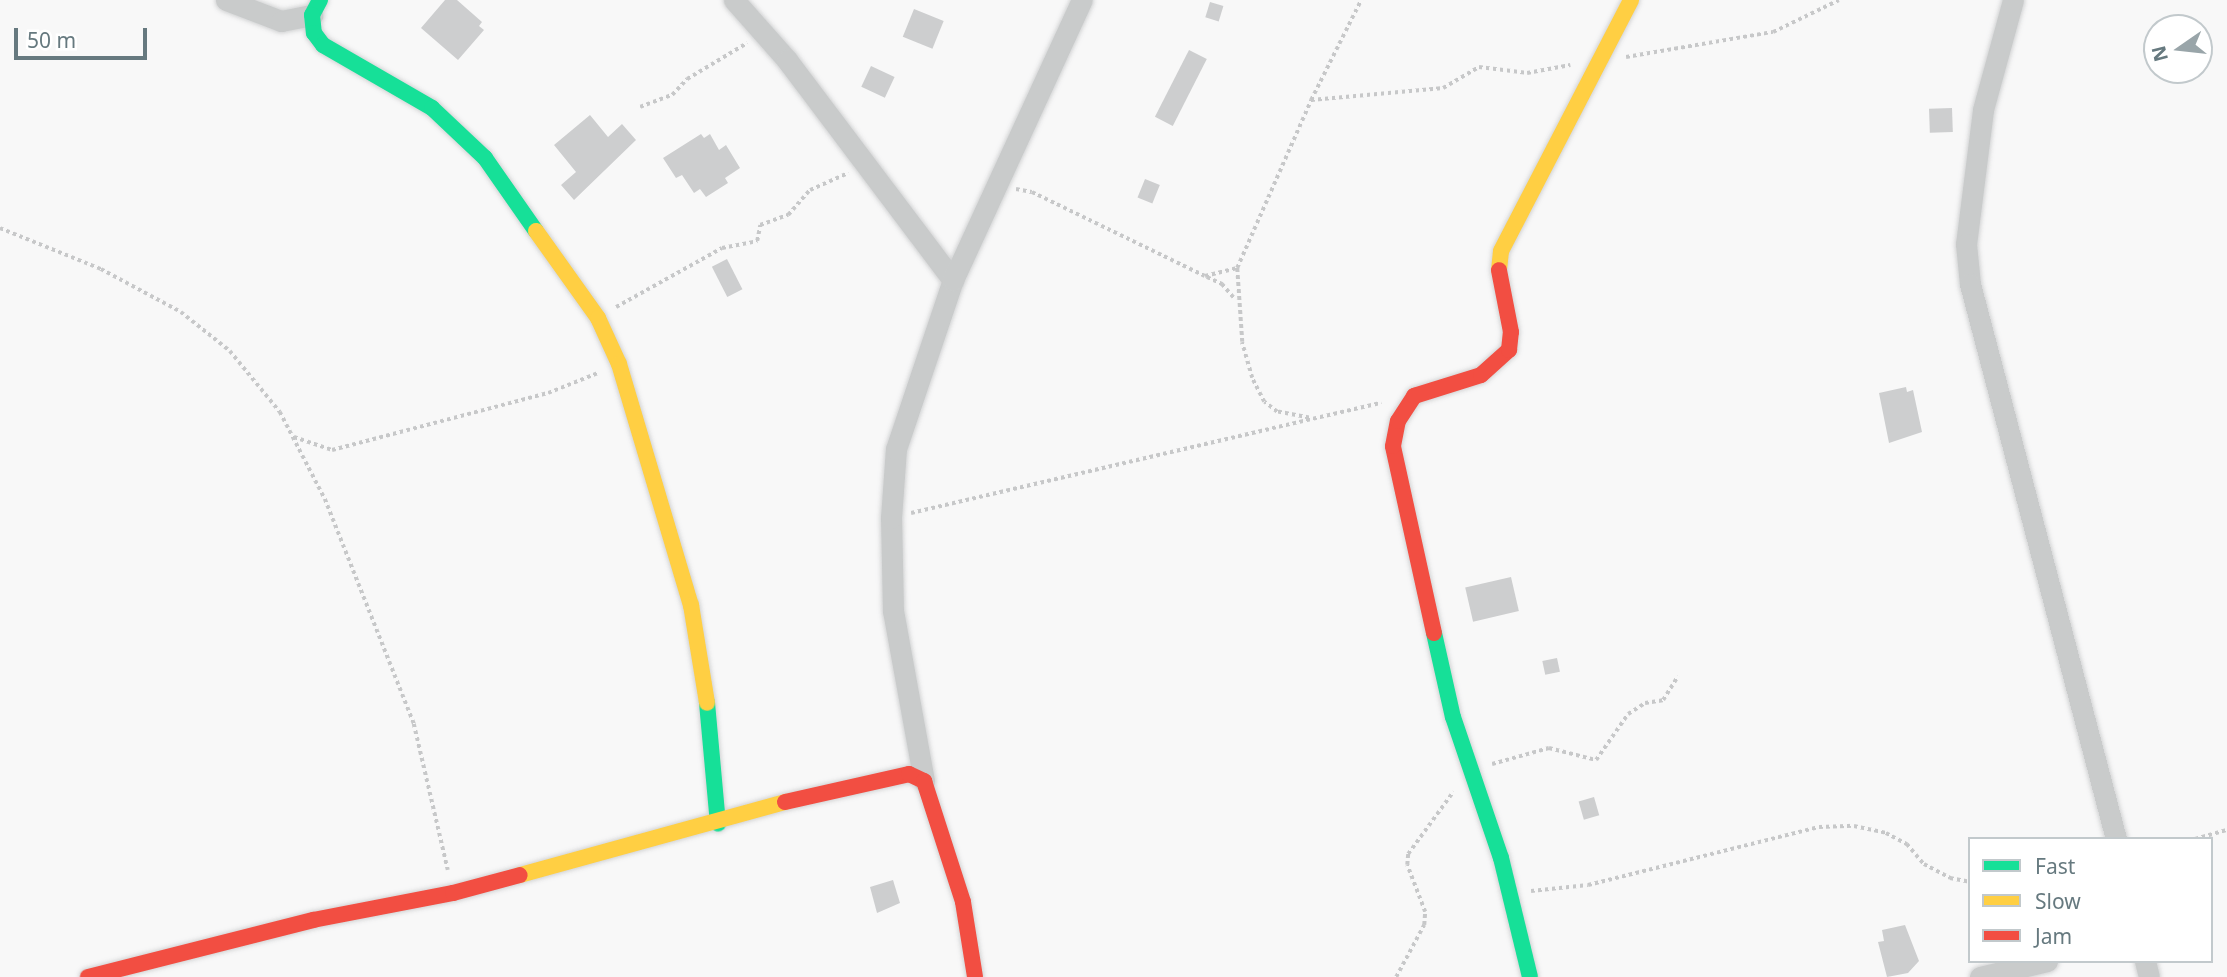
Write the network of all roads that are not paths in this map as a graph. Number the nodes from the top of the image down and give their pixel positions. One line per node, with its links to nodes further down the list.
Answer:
1 (226, 0): 6 (street)
2 (734, 0): 7 (street)
3 (1082, 0): 7 (street)
4 (1631, 0): 15 (street)
5 (2013, 0): 10 (street)
6 (316, 7): 9 (street)
7 (953, 281): 8 (street)
8 (924, 781): 9 (street); 14 (street)
9 (719, 823): 12 (street)
10 (2115, 837)
11 (2039, 963): 16 (street)
12 (130, 972): 13 (street)
13 (88, 977)
14 (975, 977)
15 (1530, 977)
16 (1980, 977)

